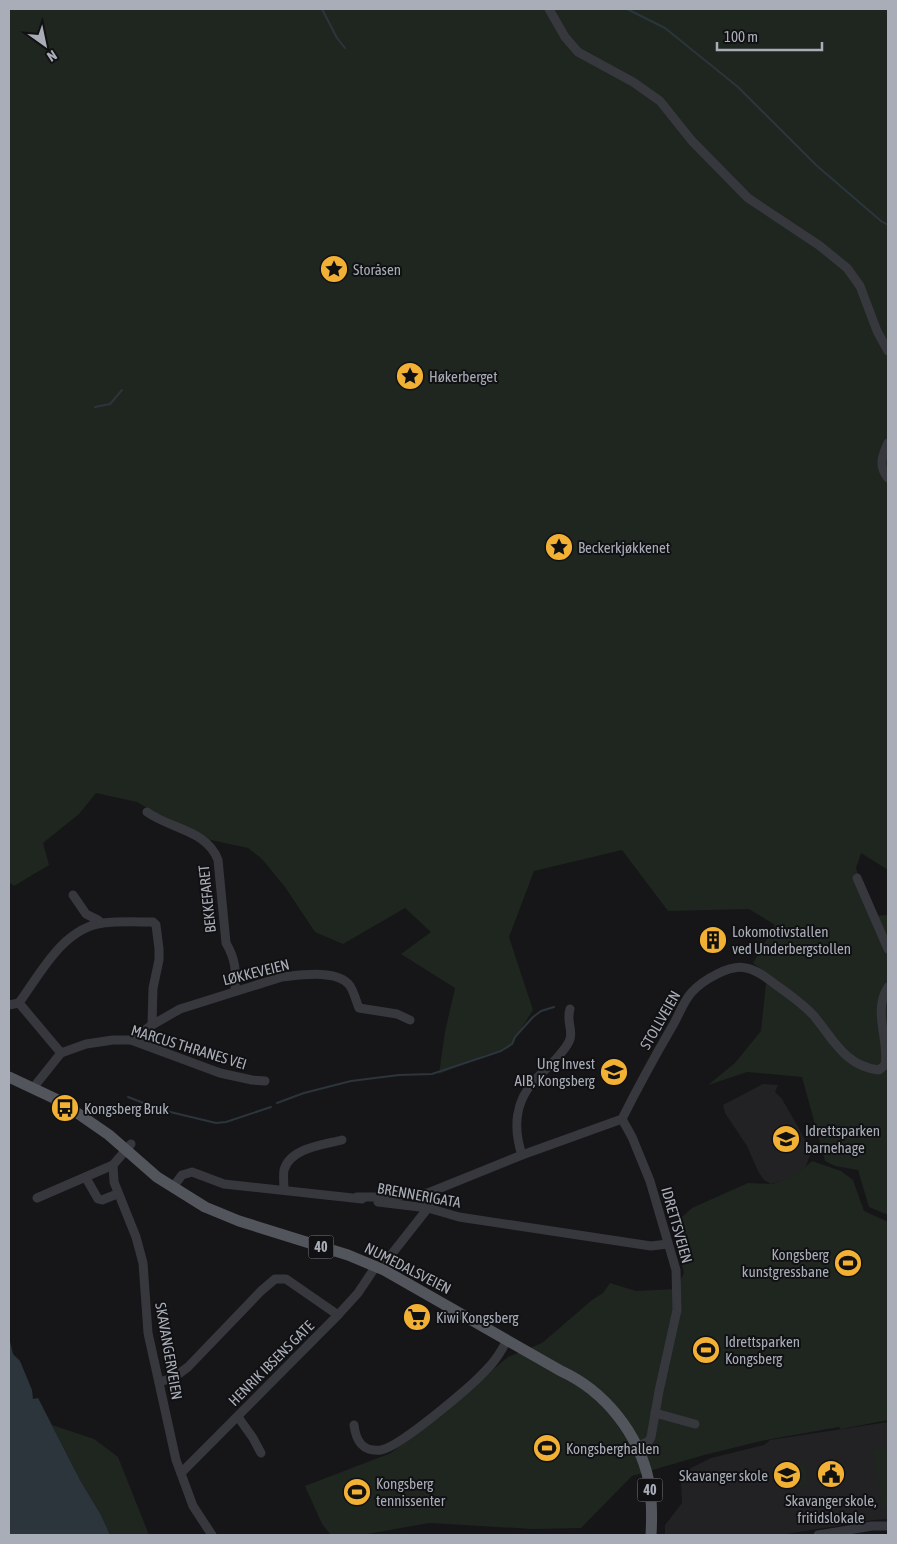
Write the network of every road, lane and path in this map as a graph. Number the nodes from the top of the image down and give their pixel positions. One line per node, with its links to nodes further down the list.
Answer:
1 (550, 9): 2 (street)
2 (888, 352)
3 (888, 443): 4 (street)
4 (888, 478)
5 (147, 812): 11 (street, BEKKEFARET)
6 (857, 878): 9 (street)
7 (74, 895): 8 (street)
8 (105, 923): 12 (street); 16 (street)
9 (888, 949)
10 (888, 987): 22 (street, STOLLVEIEN)
11 (235, 990): 15 (street, LØKKEVEIEN); 16 (street, LØKKEVEIEN)
12 (19, 1003): 13 (street); 18 (street)
13 (9, 1005)
14 (570, 1009): 25 (street)
15 (410, 1020)
16 (152, 1025): 17 (street, LØKKEVEIEN)
17 (131, 1040): 18 (street, MARCUS THRANES VEI); 20 (street, MARCUS THRANES VEI)
18 (61, 1053): 21 (street)
19 (9, 1077): 21 (main road, NUMEDALSVEIEN / 40)
20 (265, 1081)
21 (33, 1088): 24 (main road, NUMEDALSVEIEN / 40)
22 (622, 1119): 25 (street); 35 (street, IDRETTSVEIEN)
23 (342, 1140): 29 (street)
24 (129, 1147): 26 (street); 28 (main road, NUMEDALSVEIEN / 40)
25 (522, 1155): 31 (street)
26 (113, 1165): 27 (street); 30 (street, SKAVANGERVEIEN)
27 (86, 1178): 30 (street); 33 (street)
28 (175, 1185): 29 (street, BRENNERIGATA); 37 (main road, NUMEDALSVEIEN / 40)
29 (284, 1190): 32 (street, BRENNERIGATA)
30 (118, 1194): 40 (street, SKAVANGERVEIEN)
31 (428, 1194): 32 (street); 34 (street)
32 (358, 1197): 34 (street, BRENNERIGATA)
33 (37, 1198)
34 (428, 1208): 35 (street, BRENNERIGATA); 36 (street)
35 (668, 1244): 41 (street, IDRETTSVEIEN)
36 (387, 1260)
37 (376, 1266): 38 (street, HENRIK IBSENS GATE); 39 (main road, NUMEDALSVEIEN / 40)
38 (338, 1315): 40 (street); 42 (street, HENRIK IBSENS GATE)
39 (507, 1340): 44 (street); 45 (main road, NUMEDALSVEIEN / 40)
40 (159, 1382): 47 (street, SKAVANGERVEIEN)
41 (655, 1413): 43 (street); 45 (street, IDRETTSVEIEN)
42 (238, 1417): 46 (street); 47 (street, HENRIK IBSENS GATE)
43 (695, 1424)
44 (354, 1425)
45 (634, 1448): 50 (main road, NUMEDALSVEIEN / 40); 51 (main road, NUMEDALSVEIEN / 40)
46 (261, 1453)
47 (181, 1474): 49 (street, SKAVANGERVEIEN)
48 (888, 1526): 52 (street)
49 (212, 1535)
50 (644, 1535)
51 (651, 1535)
52 (818, 1535)

